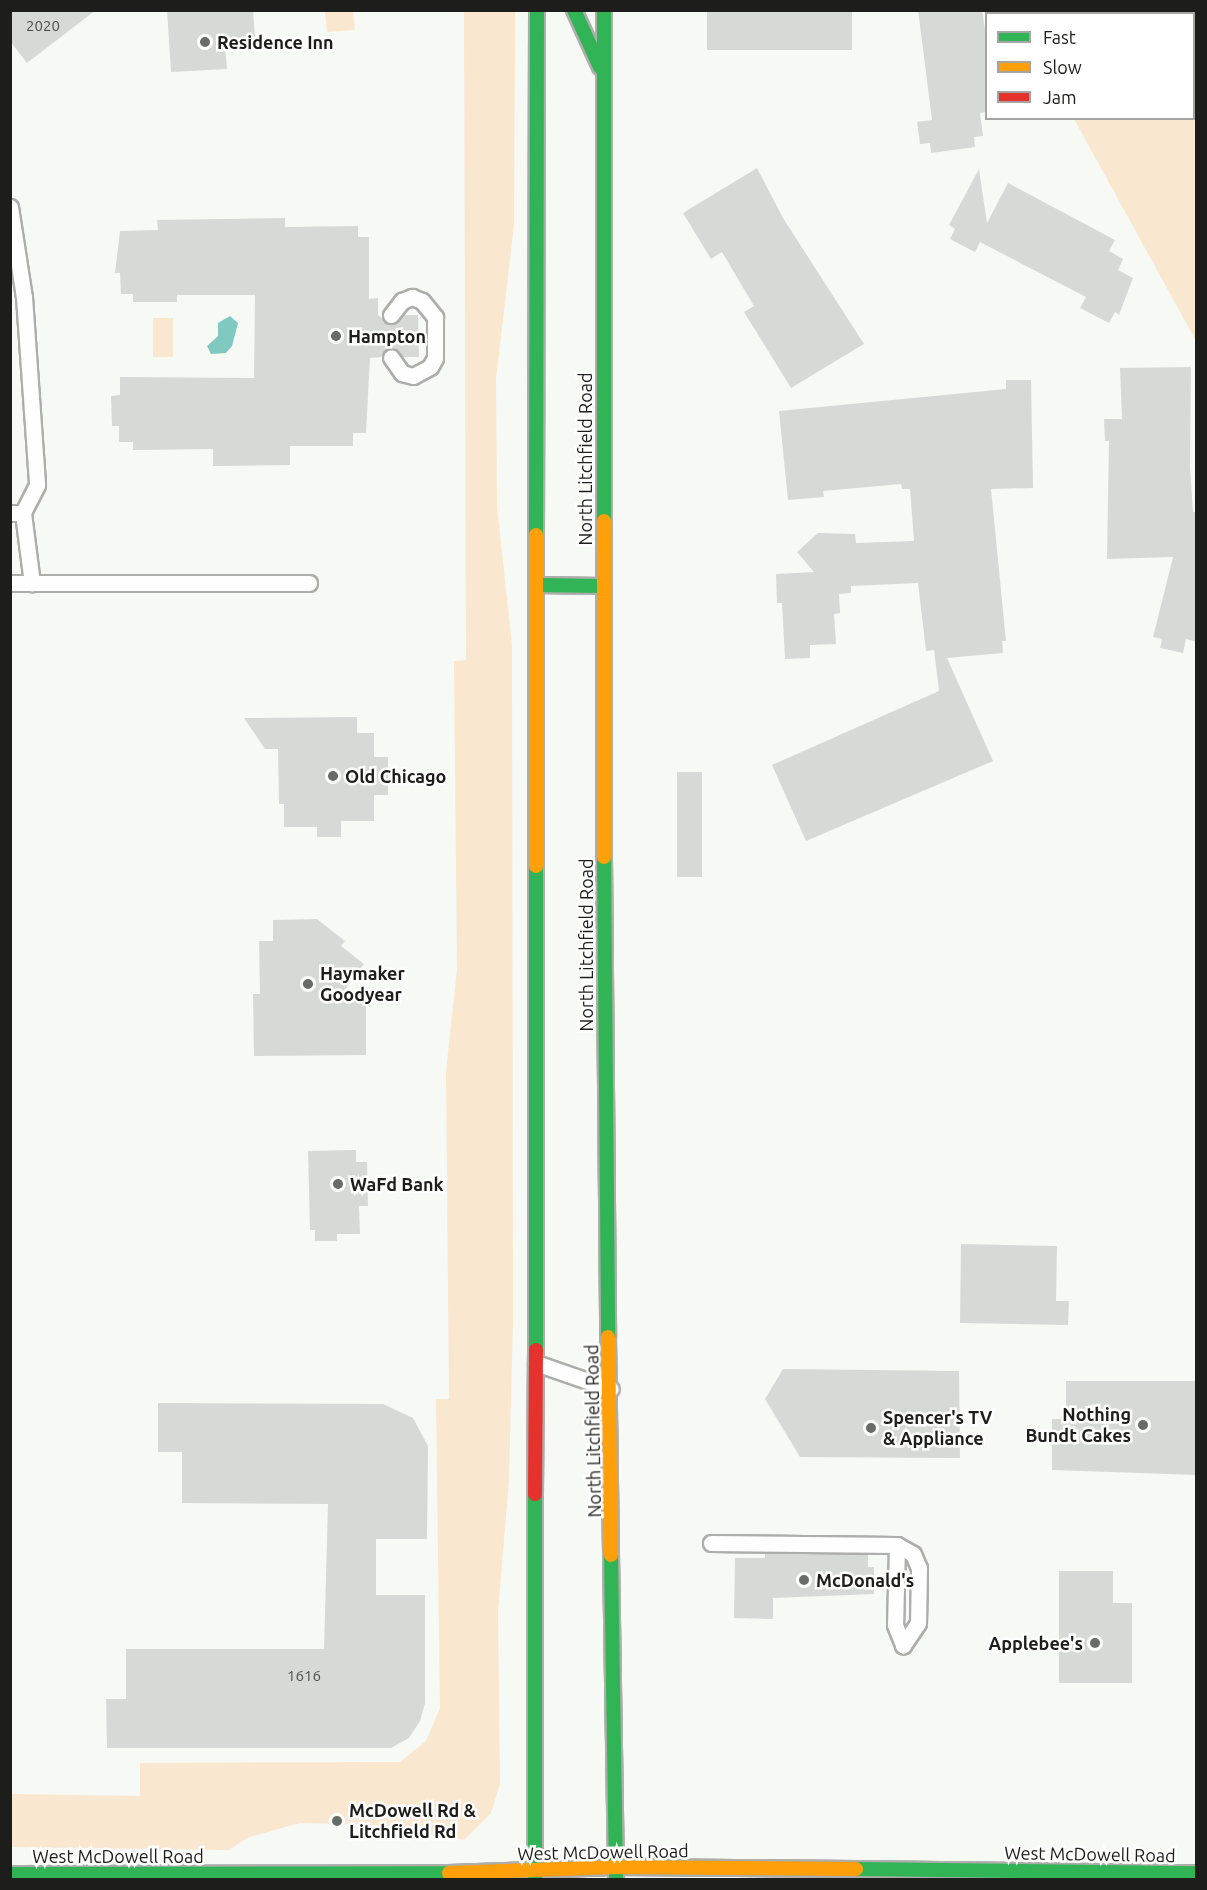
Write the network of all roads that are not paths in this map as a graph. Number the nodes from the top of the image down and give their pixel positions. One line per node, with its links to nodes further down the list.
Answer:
1 (537, 10): 14 (main road)
2 (574, 10): 4 (main road)
3 (604, 10): 4 (main road, North Litchfield Road)
4 (604, 76): 15 (main road, North Litchfield Road)
5 (10, 207): 6 (lane)
6 (12, 229): 7 (lane)
7 (17, 297): 10 (lane)
8 (391, 315): 9 (lane)
9 (392, 357)
10 (17, 513): 12 (lane)
11 (10, 583): 12 (lane)
12 (32, 583): 13 (lane)
13 (309, 583)
14 (537, 585): 15 (main road); 16 (main road)
15 (602, 586): 17 (main road, North Litchfield Road)
16 (536, 1363): 17 (lane); 23 (main road)
17 (611, 1389): 22 (main road, North Litchfield Road)
18 (711, 1543): 19 (lane)
19 (897, 1545): 19 (lane)
20 (1197, 1873): 22 (main road, West McDowell Road)
21 (10, 1874): 23 (main road, West McDowell Road)
22 (616, 1874): 23 (main road, West McDowell Road)
23 (536, 1875)

